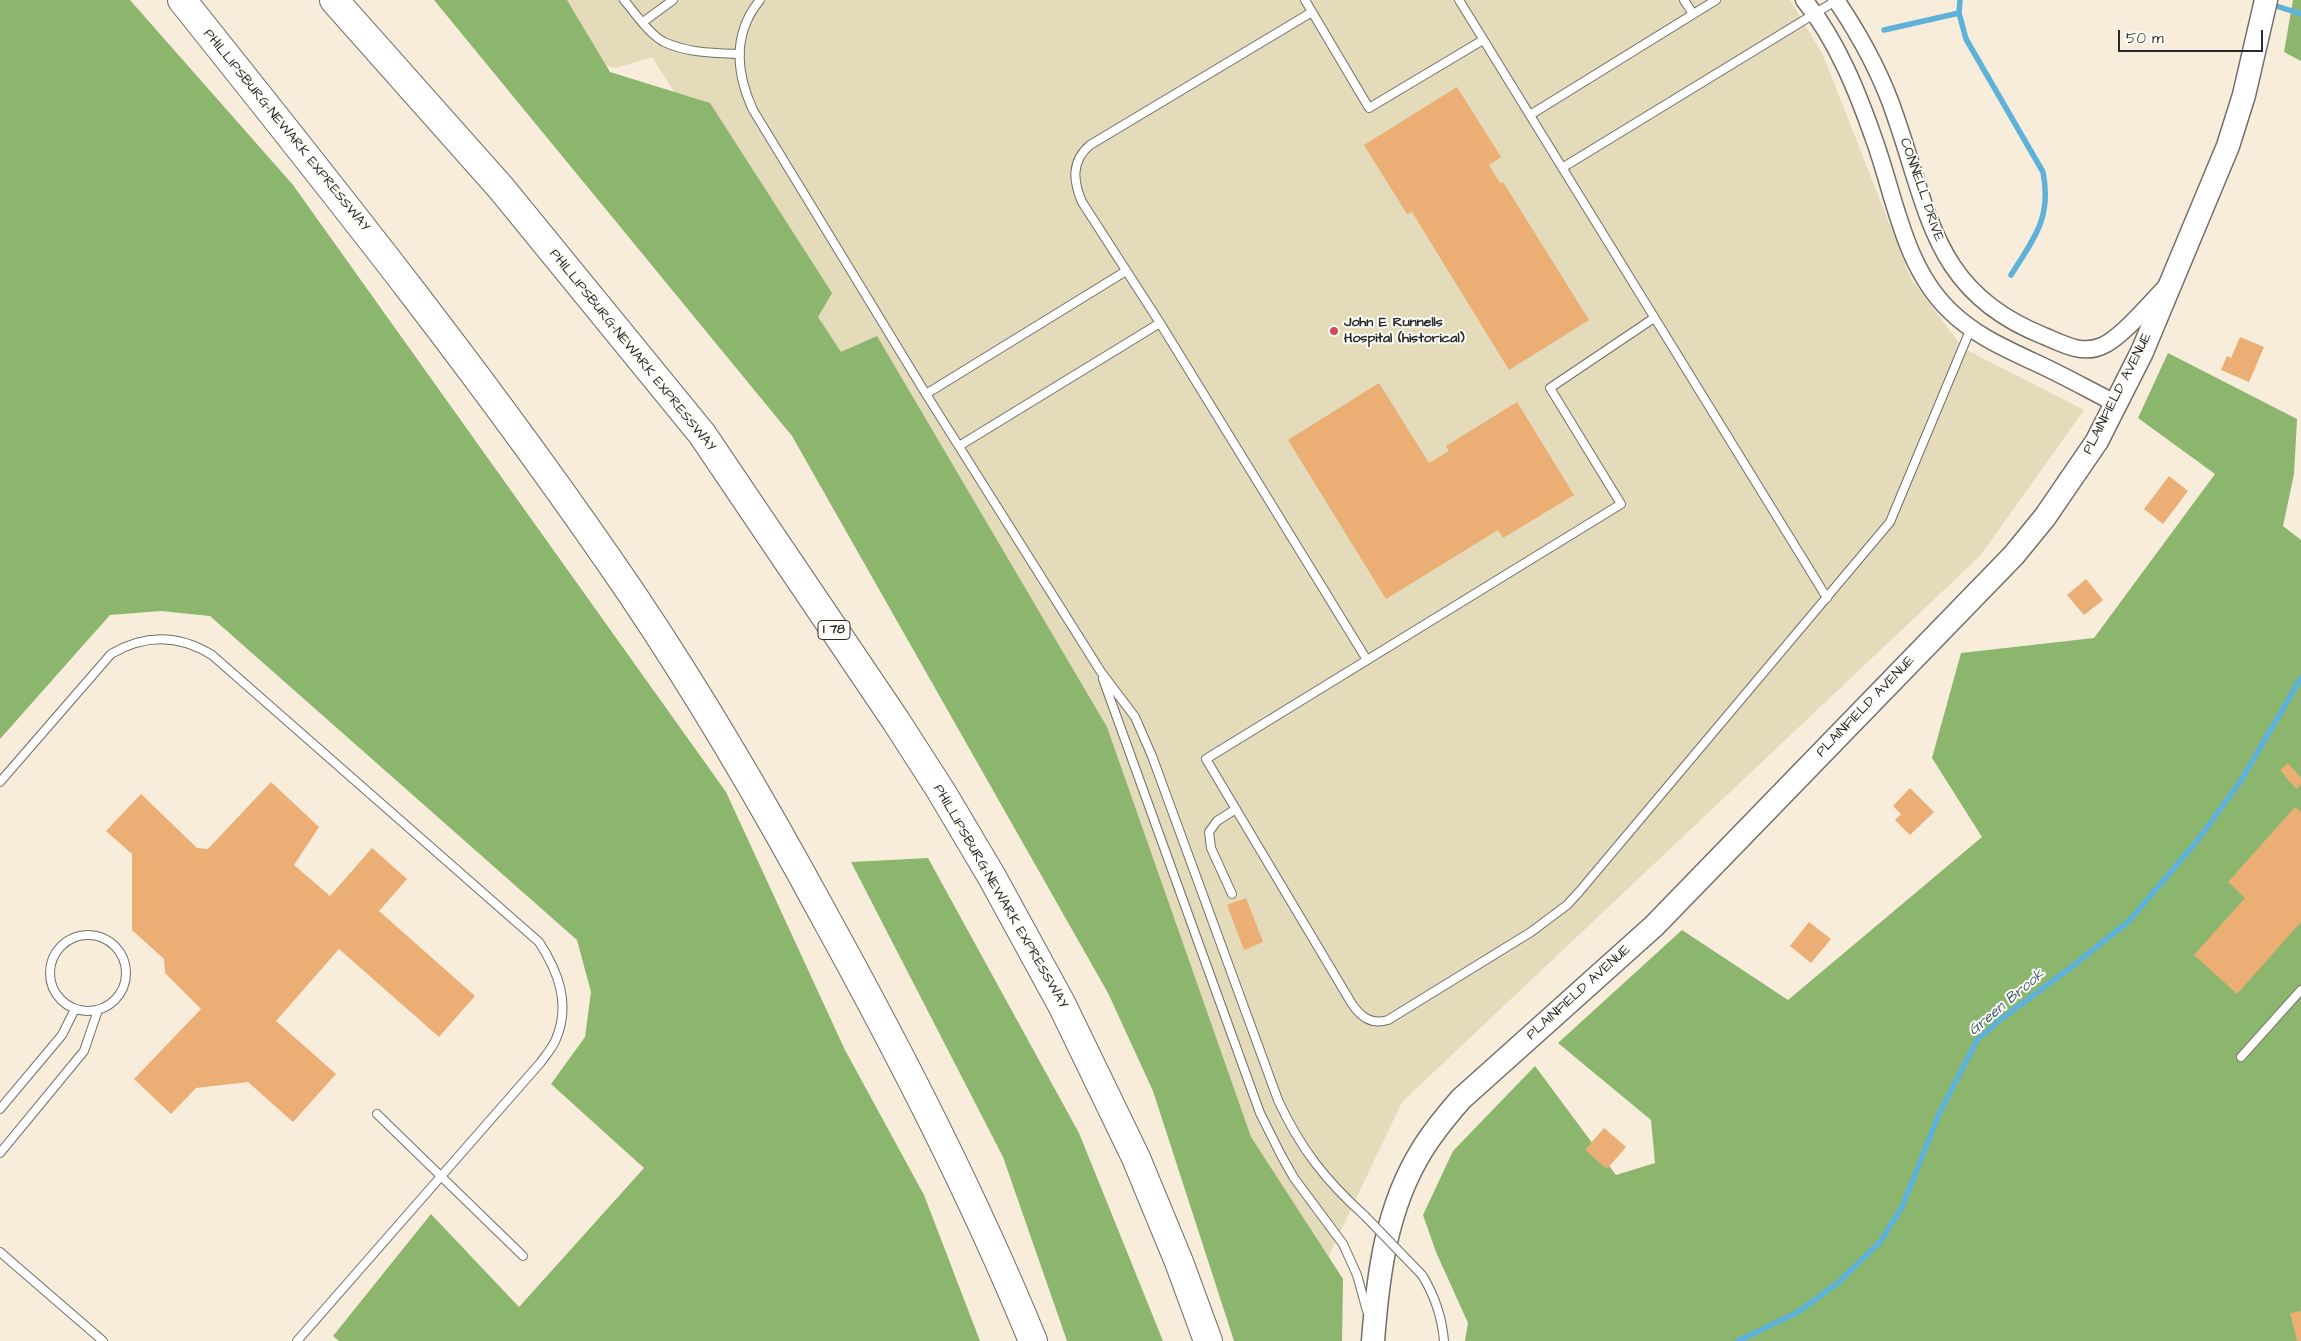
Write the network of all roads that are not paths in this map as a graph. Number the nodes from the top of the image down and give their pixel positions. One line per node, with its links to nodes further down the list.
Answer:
1 (182, 0): 48 (highway, PHILLIPSBURG-NEWARK EXPRESSWAY)
2 (334, 0): 49 (highway, PHILLIPSBURG-NEWARK EXPRESSWAY / I 78)
3 (624, 0): 16 (lane)
4 (673, 0): 16 (lane)
5 (760, 0): 18 (lane)
6 (1304, 0): 13 (lane)
7 (1458, 0): 17 (lane)
8 (1684, 0): 15 (lane)
9 (1716, 0): 15 (lane)
10 (1804, 0): 14 (street, CONNELL DRIVE)
11 (1837, 0): 14 (lane); 22 (street, CONNELL DRIVE)
12 (2266, 0): 22 (main road, PLAINFIELD AVENUE)
13 (1312, 12): 17 (lane); 21 (lane)
14 (1815, 13): 20 (lane); 25 (street, CONNELL DRIVE)
15 (1693, 14): 19 (lane)
16 (643, 22): 18 (lane)
17 (1483, 40): 19 (lane)
18 (740, 54): 26 (lane)
19 (1530, 115): 20 (lane)
20 (1562, 168): 23 (lane)
21 (1126, 271): 24 (lane); 26 (lane)
22 (2173, 280): 27 (main road, PLAINFIELD AVENUE)
23 (1654, 318): 29 (lane); 30 (lane)
24 (1160, 323): 28 (lane); 30 (lane)
25 (1971, 328): 27 (street, CONNELL DRIVE); 29 (lane)
26 (926, 394): 28 (lane)
27 (2117, 404): 45 (main road, PLAINFIELD AVENUE)
28 (959, 446): 31 (lane)
29 (1827, 598): 33 (lane)
30 (1367, 660): 33 (lane)
31 (1101, 672): 45 (lane); 50 (lane, bridge)
32 (0, 782): 42 (lane)
33 (1236, 809): 34 (lane)
34 (1232, 894)
35 (2301, 990): 38 (lane)
36 (75, 1009): 37 (lane); 37 (lane); 39 (lane)
37 (98, 1010): 41 (lane)
38 (2241, 1057)
39 (0, 1109)
40 (377, 1114): 42 (lane)
41 (0, 1153)
42 (441, 1176): 44 (lane); 47 (lane)
43 (0, 1252): 46 (lane)
44 (523, 1256)
45 (1373, 1337)
46 (103, 1341)
47 (297, 1341)
48 (1033, 1341)
49 (1208, 1341)
50 (1444, 1341)

